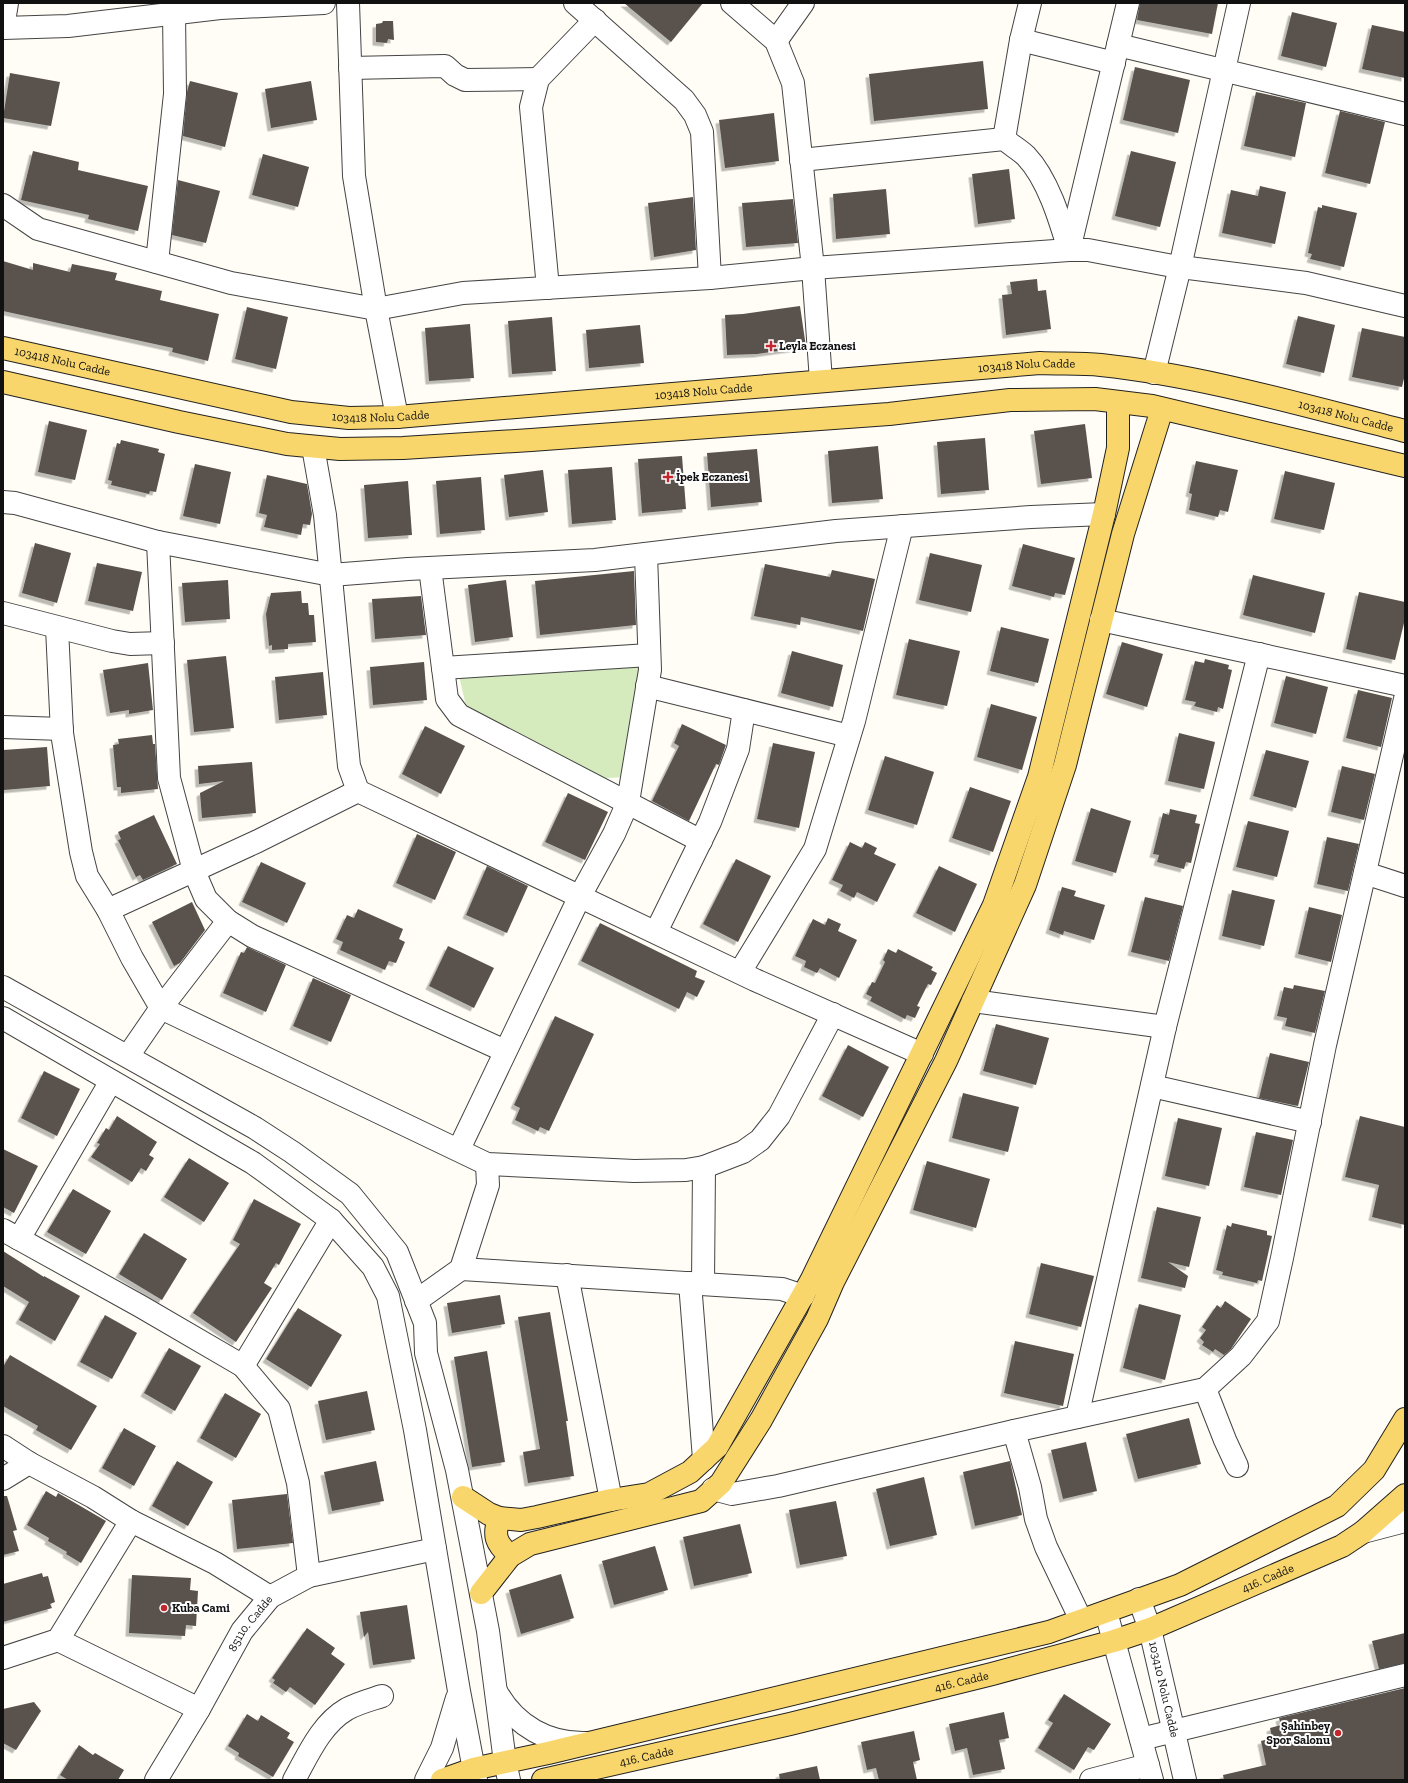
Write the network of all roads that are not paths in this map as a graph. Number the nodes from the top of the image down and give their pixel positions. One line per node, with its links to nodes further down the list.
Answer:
1 (7, 3): 11 (street)
2 (324, 3): 10 (street)
3 (348, 3): 15 (street)
4 (732, 3): 13 (street)
5 (803, 3): 13 (street)
6 (1030, 3): 12 (street)
7 (1128, 3): 14 (street)
8 (1239, 3): 16 (street)
9 (591, 11): 17 (street); 26 (street)
10 (174, 13): 11 (street); 23 (street)
11 (3, 28)
12 (1021, 40): 14 (street); 19 (street)
13 (776, 41): 20 (street)
14 (1116, 54): 16 (street); 22 (street)
15 (350, 68): 17 (street); 29 (street)
16 (1224, 69): 18 (street); 24 (street)
17 (538, 79): 27 (street)
18 (1405, 114)
19 (1004, 139): 20 (street); 22 (street)
20 (801, 160): 25 (street)
21 (3, 205): 23 (street)
22 (1070, 250): 24 (street); 25 (street)
23 (157, 262): 29 (street)
24 (1180, 267): 28 (street); 31 (street)
25 (813, 268): 26 (street); 32 (street)
26 (710, 278): 27 (street)
27 (548, 288): 29 (street)
28 (1405, 306)
29 (376, 309): 36 (street)
30 (3, 348): 36 (main road, 103418 Nolu Cadde)
31 (1154, 373): 32 (main road, 103418 Nolu Cadde); 37 (main road, 103418 Nolu Cadde)
32 (821, 381): 36 (main road, 103418 Nolu Cadde)
33 (3, 382): 38 (main road)
34 (1118, 402): 35 (main road); 38 (main road); 41 (main road)
35 (1162, 409): 39 (main road); 48 (main road)
36 (397, 417)
37 (1405, 431)
38 (313, 447): 46 (street)
39 (1405, 466)
40 (3, 502): 43 (street)
41 (1104, 514): 42 (street); 79 (main road)
42 (902, 526): 44 (street); 60 (street)
43 (158, 542): 46 (street); 50 (street)
44 (646, 554): 45 (street); 52 (street)
45 (430, 568): 46 (street); 53 (street)
46 (331, 575): 61 (street)
47 (3, 613): 49 (street)
48 (1102, 620): 51 (street); 73 (main road)
49 (57, 628): 50 (street); 59 (street)
50 (163, 643): 64 (street)
51 (1259, 654): 55 (street); 77 (street)
52 (649, 655): 53 (street); 54 (street)
53 (443, 668): 62 (street)
54 (647, 686): 57 (street); 62 (street)
55 (1405, 686)
56 (1405, 700): 65 (street)
57 (744, 710): 60 (street); 63 (street)
58 (3, 727): 59 (street)
59 (62, 729): 68 (street)
60 (849, 736): 71 (street)
61 (358, 791): 64 (street); 67 (street)
62 (628, 802): 63 (street); 67 (street)
63 (701, 841): 70 (street)
64 (194, 871): 68 (street); 69 (street)
65 (1365, 873): 66 (street); 83 (street)
66 (1405, 886)
67 (580, 896): 70 (street); 78 (street)
68 (108, 910): 74 (street)
69 (228, 920): 74 (street); 78 (street)
70 (656, 932): 71 (street)
71 (740, 972): 75 (street)
72 (3, 987): 80 (street)
73 (973, 1001): 77 (street); 104 (main road)
74 (161, 1008): 80 (street); 84 (street)
75 (833, 1014): 79 (street); 86 (street)
76 (3, 1018): 81 (street)
77 (1165, 1027): 82 (street)
78 (505, 1051): 84 (street)
79 (922, 1054): 92 (main road)
80 (128, 1056): 93 (street)
81 (111, 1081): 87 (street); 88 (street)
82 (1152, 1086): 83 (street); 96 (street)
83 (1310, 1122): 95 (street)
84 (459, 1150): 85 (street)
85 (487, 1164): 86 (street); 89 (street)
86 (704, 1167): 91 (street)
87 (331, 1220): 94 (street); 112 (street)
88 (11, 1235): 94 (street)
89 (461, 1269): 90 (street); 93 (street)
90 (567, 1275): 91 (street); 107 (street)
91 (697, 1283): 92 (street); 100 (street)
92 (803, 1296): 100 (main road)
93 (416, 1301): 106 (street)
94 (243, 1366): 114 (street)
95 (1205, 1389): 96 (street); 102 (street)
96 (1077, 1417): 98 (street)
97 (1405, 1419): 117 (main road)
98 (1014, 1431): 104 (street); 119 (street)
99 (3, 1446): 101 (street)
100 (704, 1459): 107 (main road)
101 (29, 1463): 103 (street); 109 (street)
102 (1238, 1466)
103 (3, 1479)
104 (713, 1490): 113 (main road)
105 (1405, 1495): 111 (main road, 416. Cadde)
106 (463, 1497): 108 (main road); 115 (street)
107 (612, 1500): 108 (main road)
108 (499, 1518): 113 (main road)
109 (131, 1520): 116 (street); 121 (street)
110 (1405, 1521): 111 (street, 416. Cadde)
111 (1363, 1532): 120 (main road, 416. Cadde)
112 (435, 1549): 114 (street, 85110. Cadde); 126 (street)
113 (510, 1556): 115 (main road)
114 (309, 1576): 116 (street, 85110. Cadde)
115 (481, 1593): 125 (street)
116 (270, 1597): 128 (street, 85110. Cadde)
117 (1139, 1600): 118 (main road); 120 (street, 103410 Nolu Cadde)
118 (1106, 1612): 119 (main road); 122 (street)
119 (1081, 1620): 131 (main road)
120 (1150, 1629): 122 (main road, 416. Cadde); 129 (street, 103410 Nolu Cadde)
121 (58, 1640): 123 (street); 128 (street)
122 (1114, 1641): 130 (street); 139 (main road, 416. Cadde)
123 (3, 1658)
124 (1405, 1676): 129 (street)
125 (496, 1690): 131 (street); 132 (street)
126 (459, 1691): 134 (street); 137 (street)
127 (382, 1696): 136 (street)
128 (198, 1709): 135 (street, 85110. Cadde)
129 (1174, 1731): 130 (street); 141 (street, 103410 Nolu Cadde)
130 (1141, 1739): 133 (street)
131 (589, 1743): 132 (main road)
132 (507, 1771): 134 (main road)
133 (1150, 1773): 140 (street)
134 (475, 1774): 138 (main road)
135 (156, 1780)
136 (294, 1780)
137 (426, 1780)
138 (442, 1780)
139 (543, 1780)
140 (1091, 1780)
141 (1185, 1780)

